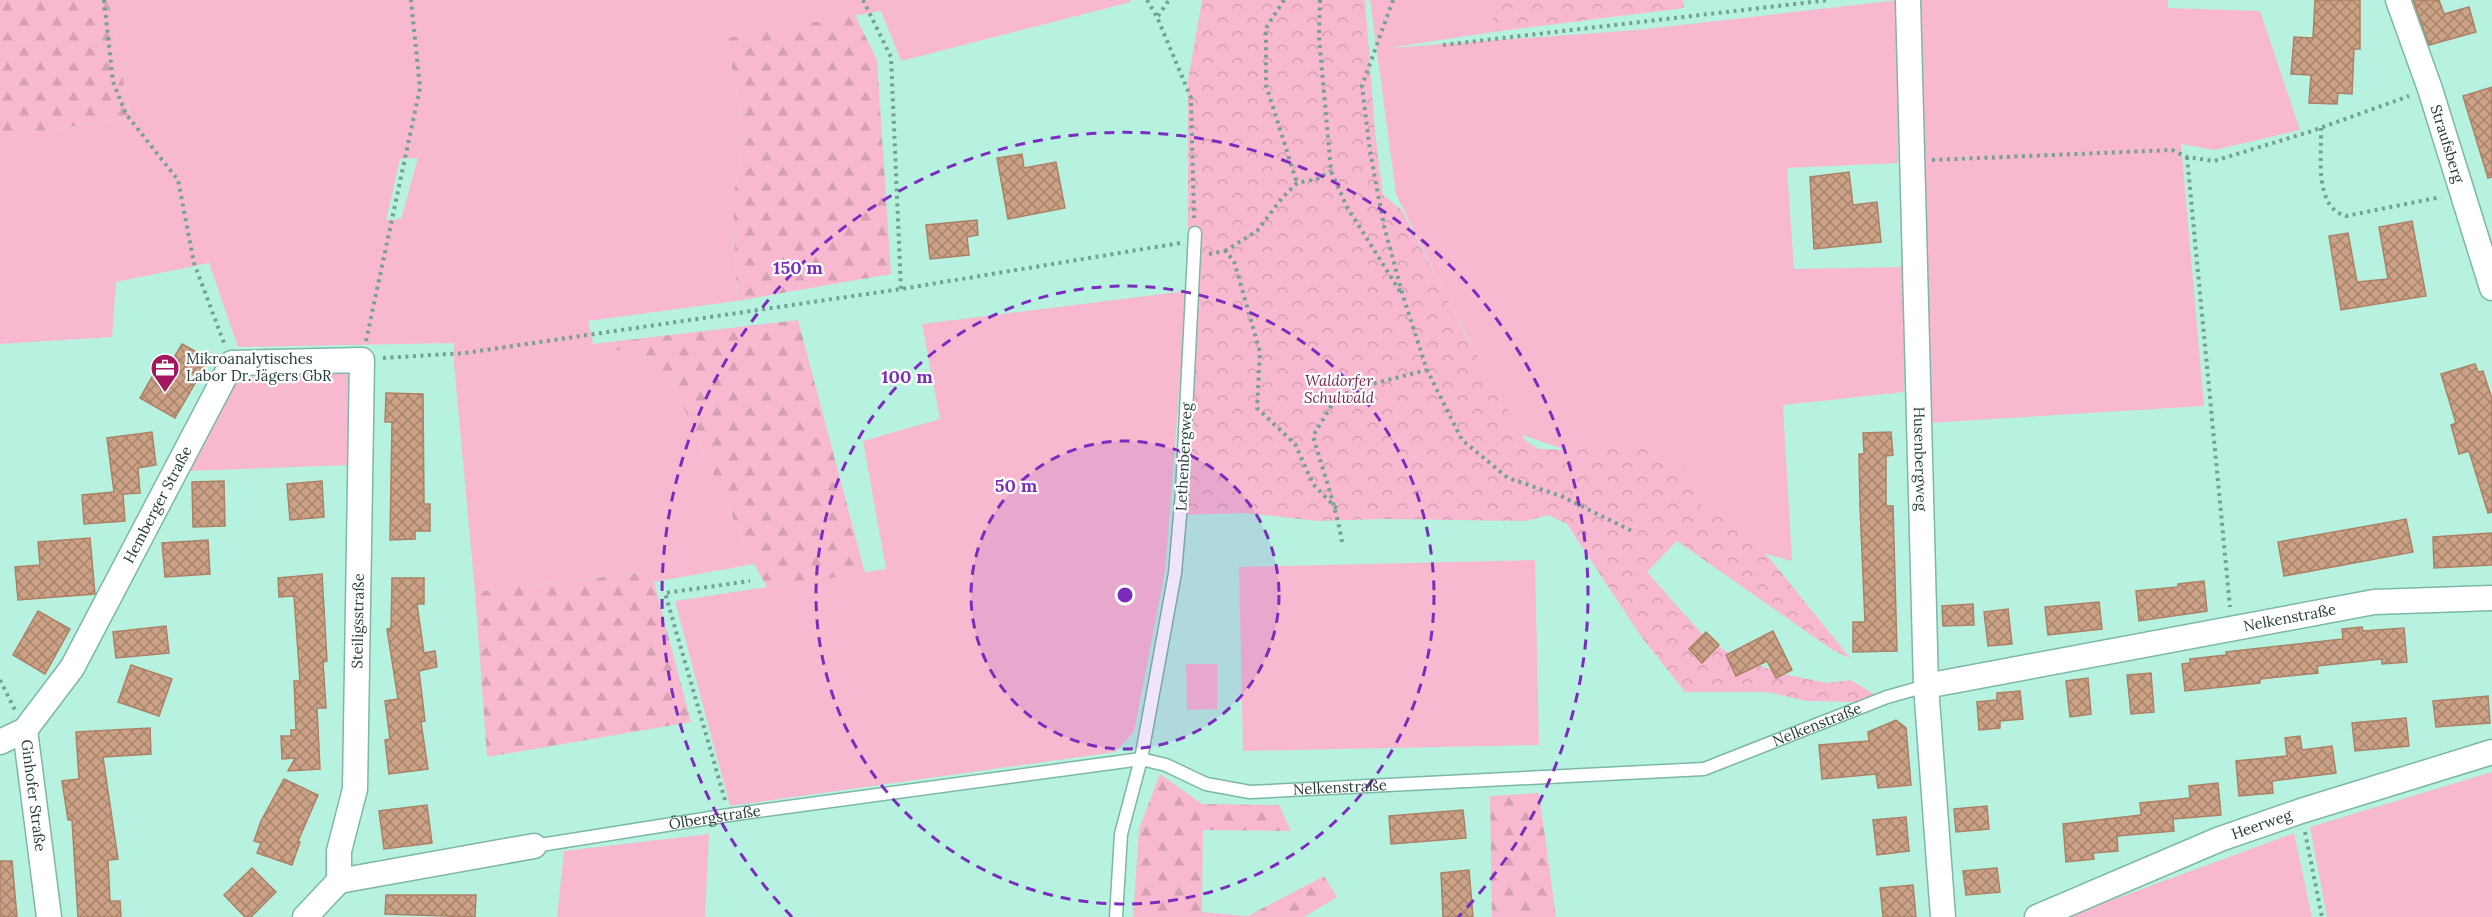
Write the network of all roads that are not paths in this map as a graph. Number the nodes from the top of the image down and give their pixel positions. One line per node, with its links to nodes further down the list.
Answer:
1 (1908, 0): 7 (street, Husenbergweg)
2 (2398, 0): 4 (street, Straufsberg)
3 (1195, 237): 11 (lane, Lethenbergweg)
4 (2492, 288)
5 (362, 360): 8 (street, Hemberger Straße); 13 (street, Steiligsstraße)
6 (2492, 598): 7 (street, Nelkenstraße)
7 (1926, 686): 11 (lane, Nelkenstraße); 17 (street, Husenbergweg)
8 (25, 730): 9 (street, Hemberger Straße); 14 (street, Ginhofer Straße)
9 (0, 742)
10 (2492, 752): 18 (street, Heerweg)
11 (1141, 759): 12 (lane, Ölbergstraße); 16 (lane, Lethenbergweg)
12 (534, 846): 13 (street, Ölbergstraße)
13 (339, 881): 15 (street)
14 (48, 917)
15 (305, 917)
16 (1116, 917)
17 (1943, 917)
18 (2037, 917)

